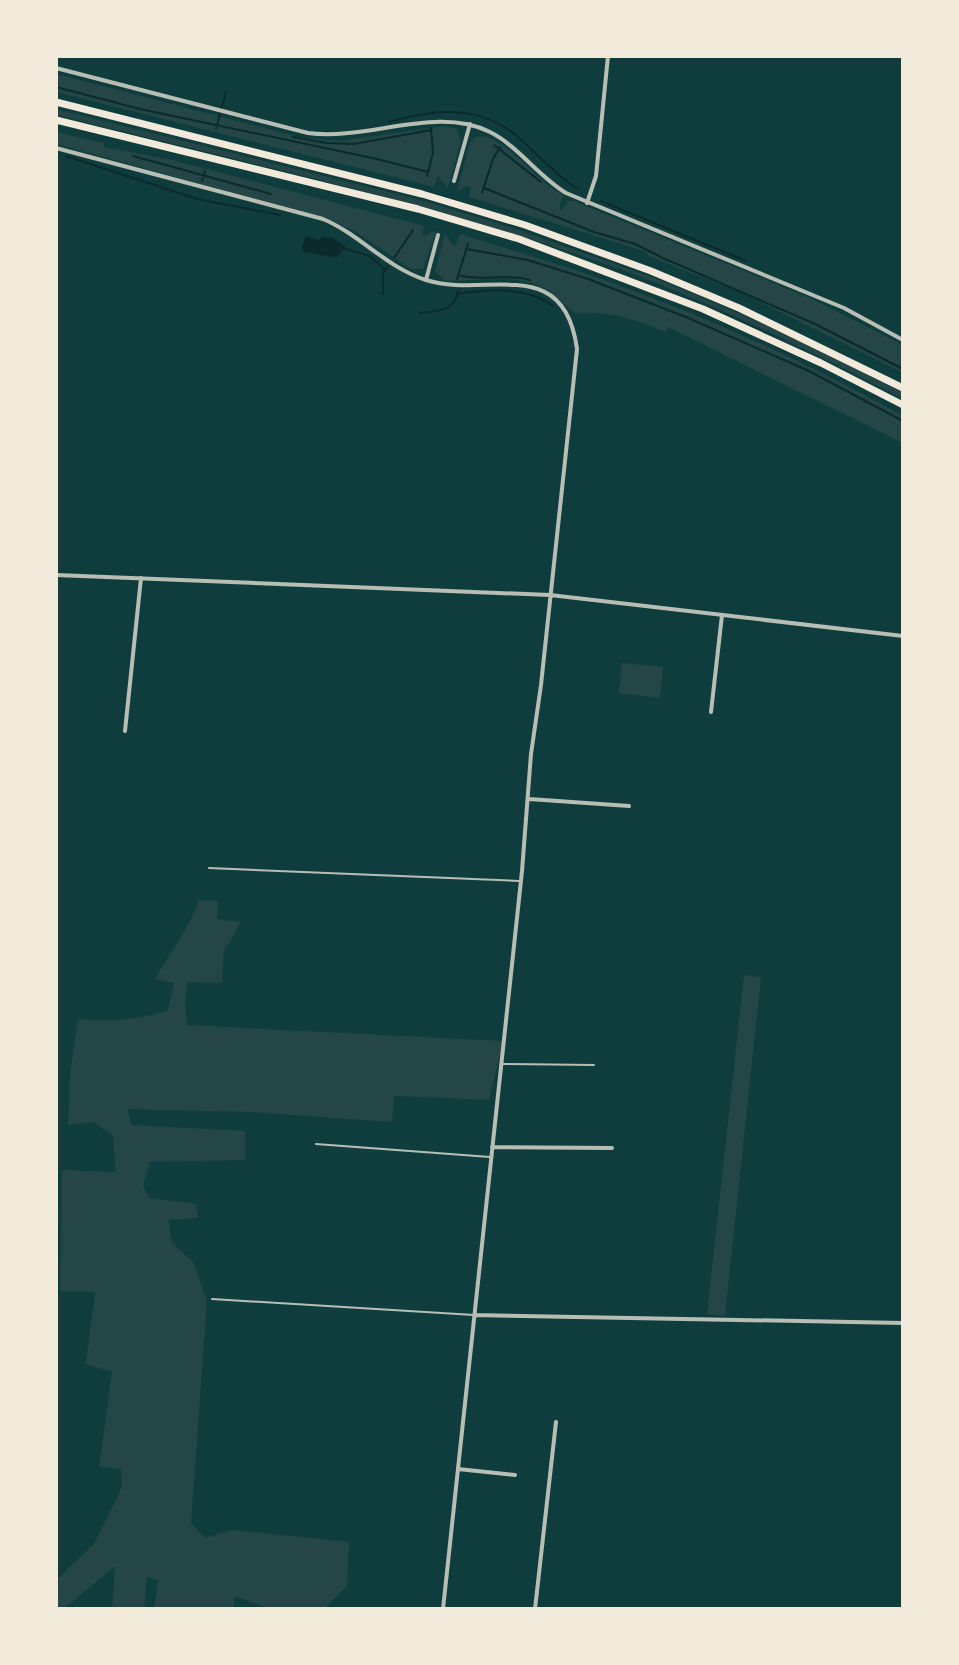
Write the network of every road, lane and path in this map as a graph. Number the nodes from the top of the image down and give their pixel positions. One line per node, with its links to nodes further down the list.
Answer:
1 (608, 56): 8 (street)
2 (56, 68): 5 (street)
3 (56, 102): 12 (highway)
4 (56, 120): 13 (highway)
5 (470, 124): 7 (street); 8 (street)
6 (56, 148): 10 (street)
7 (454, 181)
8 (587, 203): 11 (street)
9 (438, 235): 10 (street)
10 (426, 280): 16 (street)
11 (903, 340)
12 (903, 388)
13 (903, 405)
14 (56, 575): 15 (street)
15 (141, 578): 16 (street); 20 (street)
16 (550, 595): 17 (street); 21 (street)
17 (722, 615): 18 (street); 19 (street)
18 (903, 636)
19 (711, 712)
20 (125, 731)
21 (529, 799): 22 (street); 24 (street)
22 (629, 806)
23 (209, 868): 24 (lane)
24 (520, 881): 25 (street)
25 (500, 1064): 26 (lane); 28 (street)
26 (594, 1065)
27 (316, 1144): 30 (lane)
28 (492, 1147): 29 (street); 30 (street)
29 (612, 1148)
30 (491, 1157): 32 (street)
31 (212, 1299): 32 (lane)
32 (474, 1315): 33 (street); 35 (street)
33 (903, 1323)
34 (556, 1422): 38 (street)
35 (458, 1469): 36 (street); 37 (street)
36 (515, 1475)
37 (443, 1609)
38 (535, 1609)

